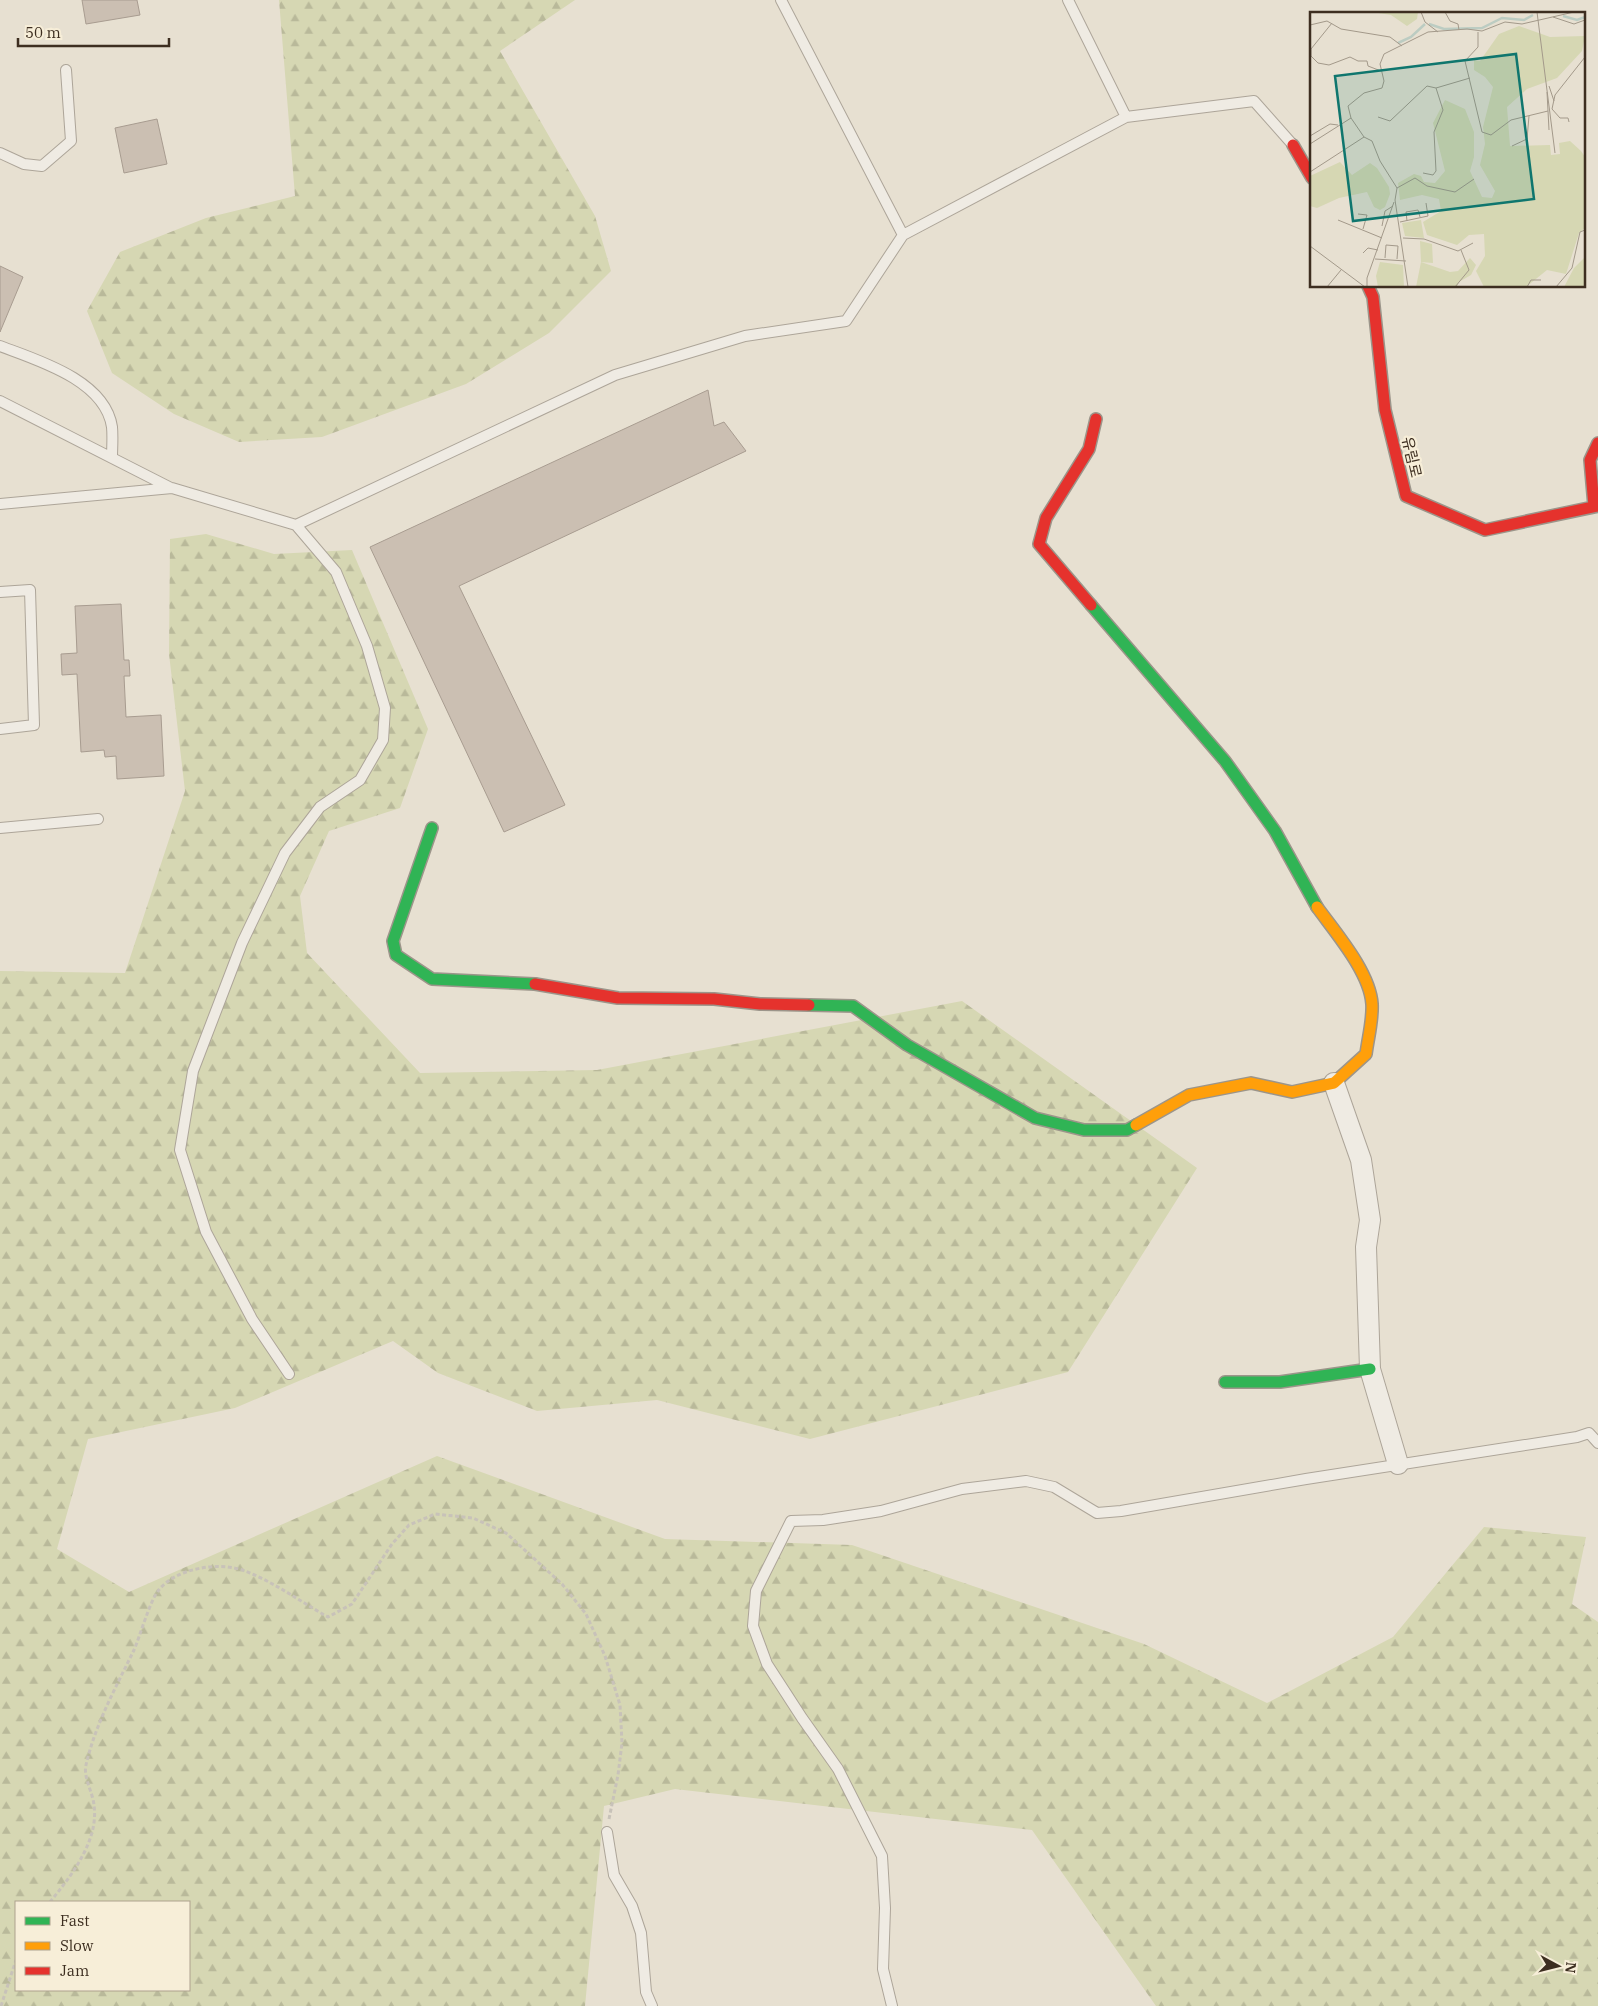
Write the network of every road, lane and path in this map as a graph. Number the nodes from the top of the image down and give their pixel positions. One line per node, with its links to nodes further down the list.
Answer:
1 (781, 0): 8 (lane)
2 (1068, 0): 4 (lane)
3 (66, 70): 6 (lane)
4 (1126, 117): 5 (lane); 8 (lane)
5 (1293, 145): 7 (street)
6 (0, 153)
7 (1310, 175)
8 (903, 235): 18 (lane)
9 (1369, 288): 17 (street, 유림로)
10 (0, 346): 14 (lane)
11 (0, 401): 14 (lane)
12 (1096, 419): 24 (street)
13 (1598, 442): 17 (street)
14 (112, 458): 15 (lane)
15 (172, 488): 16 (lane); 18 (lane)
16 (0, 504)
17 (1596, 506)
18 (296, 525): 26 (lane)
19 (0, 592): 20 (lane)
20 (0, 730)
21 (98, 819): 22 (lane)
22 (0, 828)
23 (432, 828): 24 (street)
24 (1334, 1083): 25 (street)
25 (1370, 1369): 27 (street); 29 (street)
26 (289, 1374)
27 (1225, 1382)
28 (1598, 1443): 29 (lane)
29 (1398, 1464): 35 (lane)
30 (607, 1832): 31 (path); 34 (lane)
31 (51, 1901)
32 (15, 1963): 33 (path)
33 (2, 2006)
34 (652, 2006)
35 (892, 2006)

